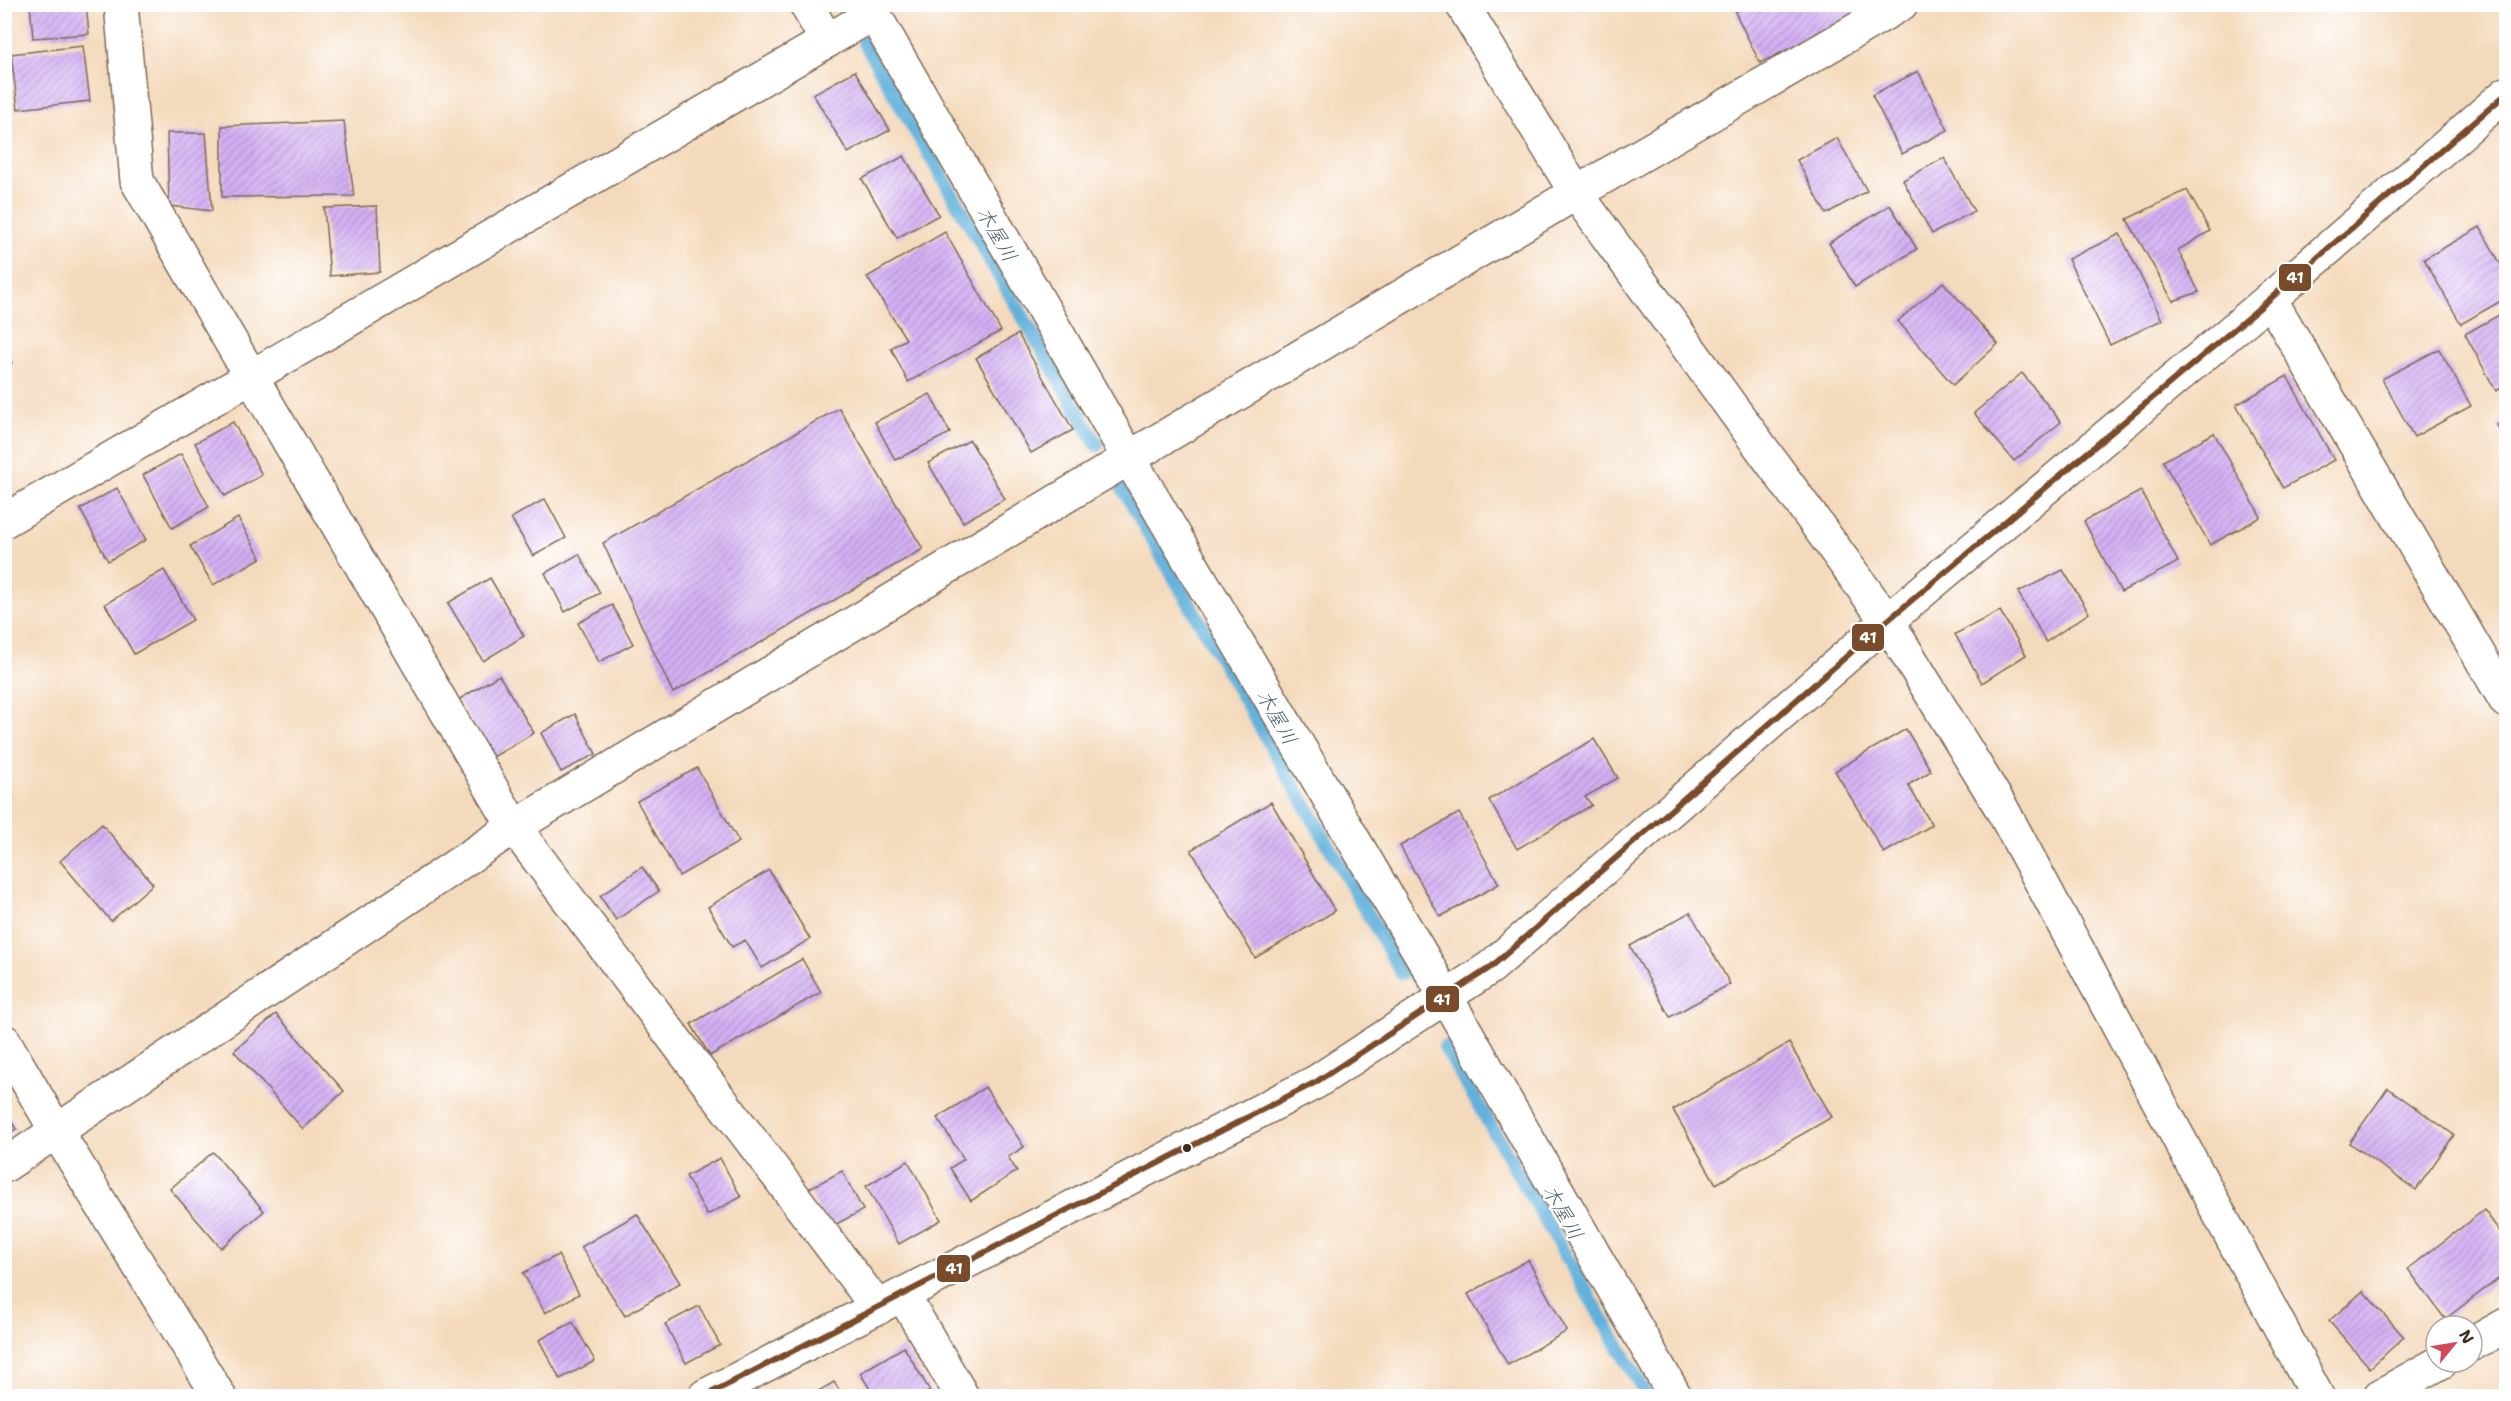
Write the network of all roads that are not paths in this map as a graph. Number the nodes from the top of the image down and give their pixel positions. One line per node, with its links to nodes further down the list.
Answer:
1 (121, 4): 10 (street)
2 (806, 4): 6 (street)
3 (1462, 4): 8 (street)
4 (1901, 4): 8 (street)
5 (871, 9): 6 (street); 11 (street)
6 (827, 41): 10 (street)
7 (2506, 94): 9 (street)
8 (1576, 193): 11 (street); 13 (street)
9 (2270, 299): 13 (street); 14 (street)
10 (252, 378): 12 (street); 15 (street)
11 (1129, 458): 15 (street); 16 (street)
12 (4, 521)
13 (1887, 621): 16 (street); 28 (street)
14 (2506, 701)
15 (514, 828): 18 (street); 20 (street)
16 (1446, 997): 20 (street); 27 (street)
17 (4, 1041): 18 (street)
18 (57, 1131): 19 (street); 24 (street)
19 (4, 1166)
20 (890, 1301): 25 (street); 26 (street)
21 (2506, 1324): 22 (street)
22 (2484, 1337)
23 (2424, 1371): 29 (street)
24 (219, 1396)
25 (705, 1396)
26 (962, 1396)
27 (1675, 1396)
28 (2317, 1396)
29 (2380, 1396)

